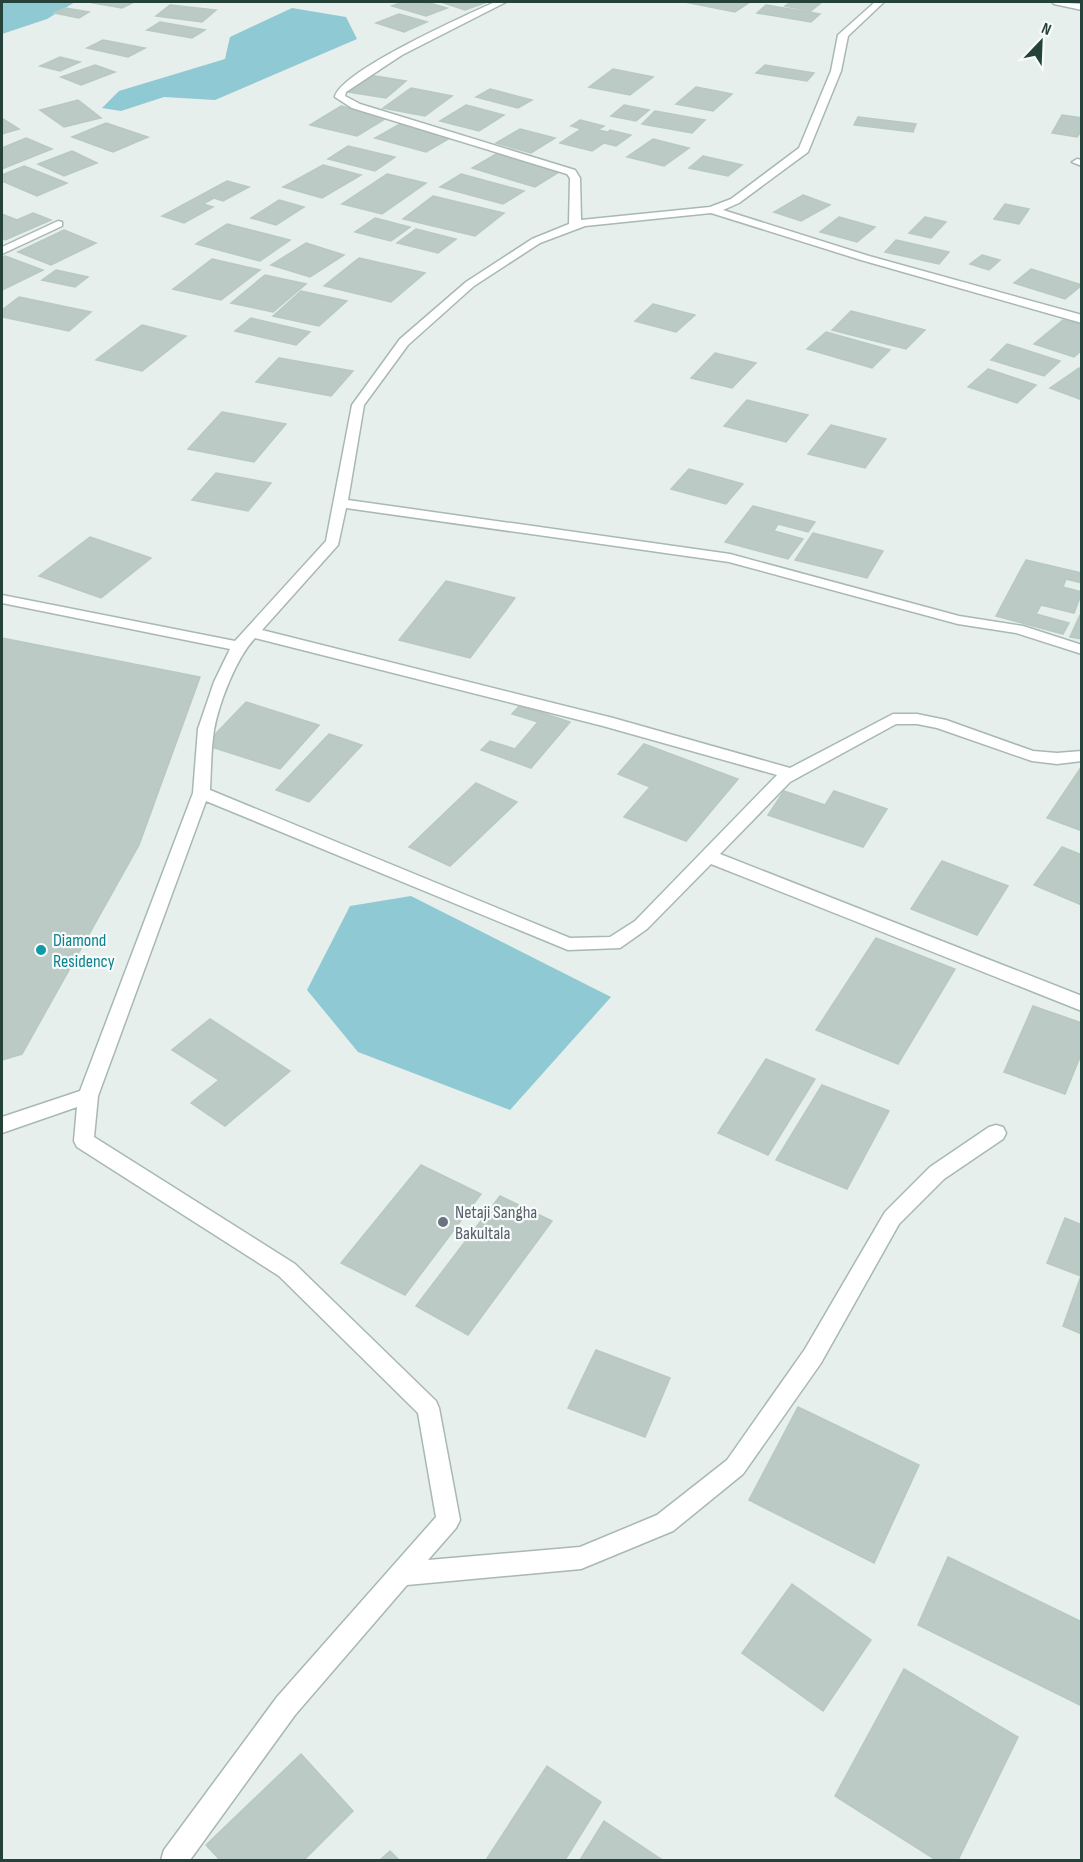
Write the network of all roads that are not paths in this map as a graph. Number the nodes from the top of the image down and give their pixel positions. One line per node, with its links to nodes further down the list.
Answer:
1 (880, 2): 5 (street)
2 (1057, 2): 4 (street)
3 (501, 3): 7 (street)
4 (1082, 7)
5 (712, 210): 7 (street); 9 (street)
6 (58, 224): 8 (street)
7 (575, 227): 10 (street)
8 (2, 251)
9 (1082, 319)
10 (340, 503): 12 (street); 13 (street)
11 (2, 599): 12 (street)
12 (245, 639): 15 (street); 16 (street)
13 (1082, 650)
14 (1082, 756): 15 (street)
15 (793, 774): 17 (street)
16 (201, 794): 17 (street); 19 (street)
17 (708, 856): 18 (street)
18 (1082, 1004)
19 (88, 1096): 20 (street); 22 (street)
20 (2, 1125)
21 (996, 1133): 22 (street)
22 (402, 1574): 23 (street)
23 (174, 1860)

